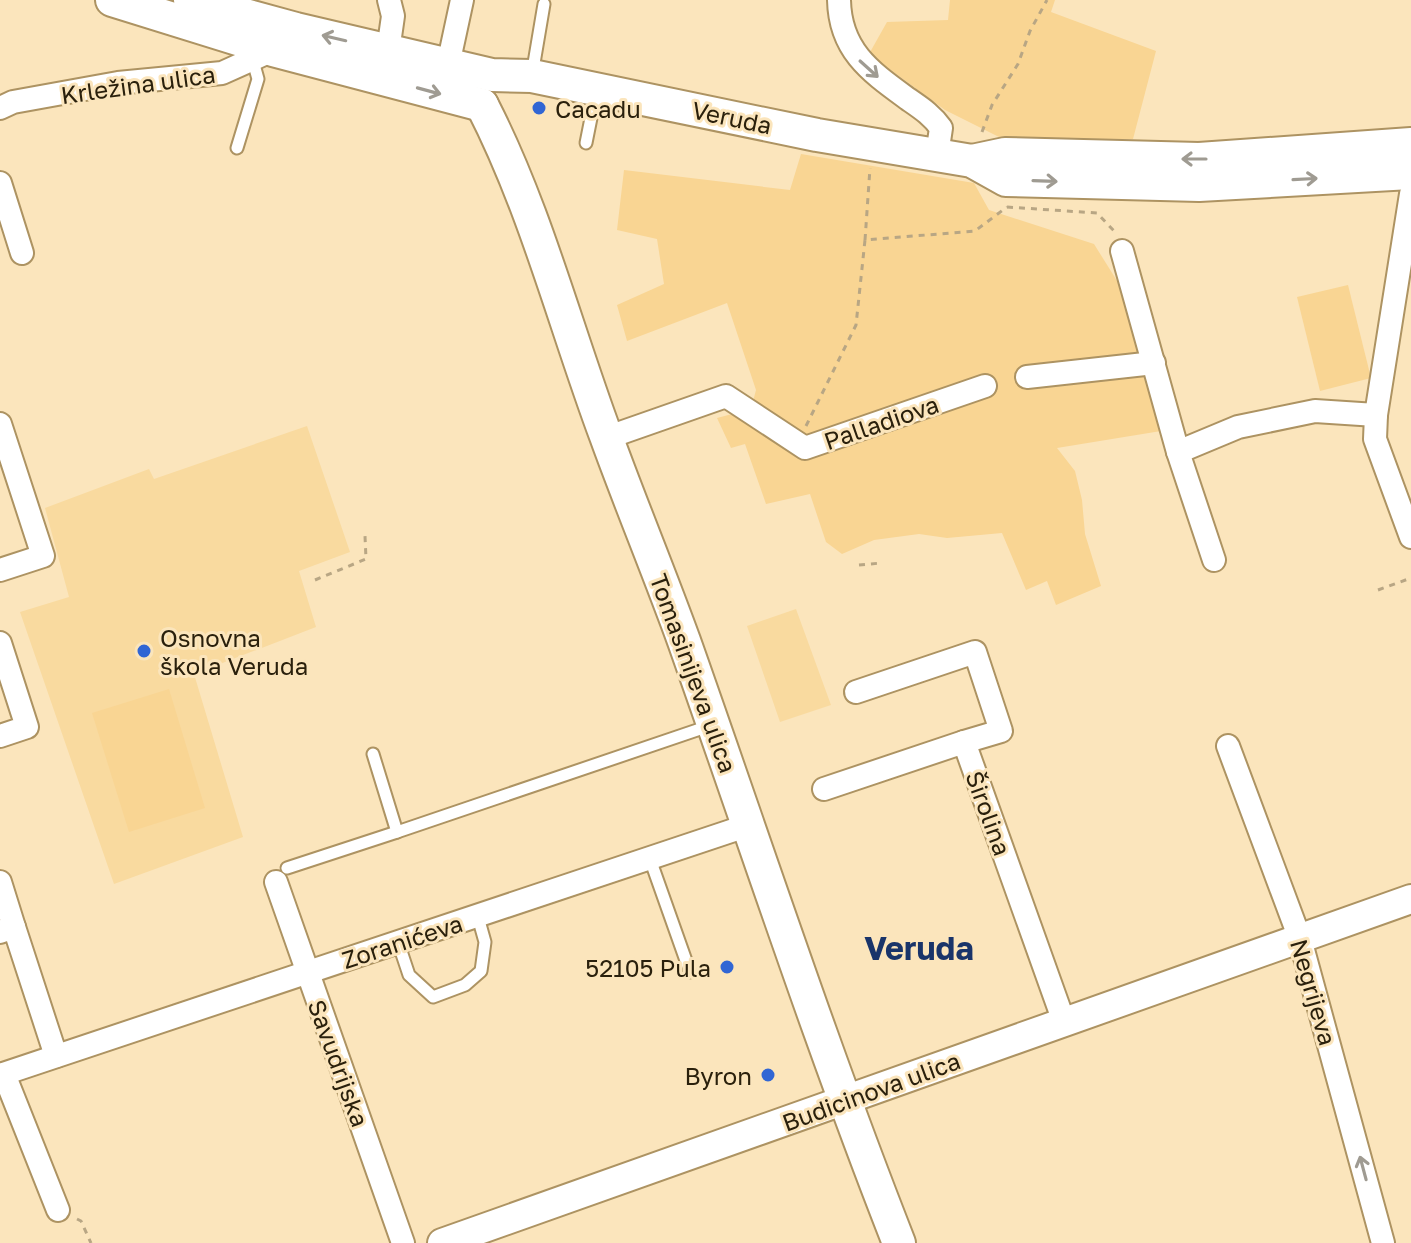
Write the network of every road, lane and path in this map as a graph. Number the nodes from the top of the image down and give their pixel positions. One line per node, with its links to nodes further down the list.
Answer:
1 (112, 0): 9 (main road, Veruda)
2 (190, 0): 8 (main road, Veruda, one-way to 2)
3 (389, 0): 8 (street)
4 (462, 0): 10 (street)
5 (839, 0): 19 (street, one-way to 19)
6 (1047, 0): 20 (path)
7 (544, 4): 11 (lane)
8 (388, 51): 10 (main road, Veruda)
9 (263, 56): 13 (main road, Veruda, one-way to 13); 14 (street, Krležina ulica); 18 (lane)
10 (448, 65): 13 (main road, Veruda)
11 (532, 76): 12 (main road, Veruda); 13 (main road, Veruda)
12 (597, 89): 15 (lane); 17 (main road, Veruda)
13 (487, 90): 32 (main road, Tomasinijeva ulica)
14 (0, 108)
15 (586, 143)
16 (1411, 144): 20 (main road, Veruda, one-way to 20)
17 (872, 145): 19 (main road, Veruda); 24 (path)
18 (237, 148)
19 (937, 155): 20 (main road, Veruda)
20 (972, 161): 21 (main road, Veruda, one-way to 21)
21 (1411, 173)
22 (0, 183): 26 (street)
23 (1411, 194): 30 (street)
24 (865, 240): 25 (path); 33 (path)
25 (1122, 251): 27 (street)
26 (22, 253)
27 (1154, 363): 28 (street); 34 (street)
28 (1027, 377)
29 (985, 386): 33 (street, Palladiova)
30 (1376, 415): 34 (street); 36 (street)
31 (0, 424): 40 (street)
32 (606, 438): 33 (street, Palladiova); 46 (main road, Tomasinijeva ulica)
33 (797, 443)
34 (1178, 452): 37 (street)
35 (365, 536): 42 (path)
36 (1411, 537)
37 (1214, 560)
38 (881, 563): 39 (path)
39 (859, 565)
40 (0, 570)
41 (1411, 578): 43 (path)
42 (315, 580)
43 (1378, 590)
44 (0, 643): 47 (street)
45 (856, 692): 48 (street)
46 (713, 724): 52 (main road, Tomasinijeva ulica); 53 (lane)
47 (0, 736)
48 (964, 742): 51 (street, Širolina); 64 (street, Širolina)
49 (1228, 746): 60 (street, Negrijeva)
50 (373, 754): 53 (lane)
51 (824, 789)
52 (749, 825): 54 (street, Zoranićeva); 67 (main road, Tomasinijeva ulica)
53 (397, 832): 55 (lane)
54 (650, 859): 58 (street, Zoranićeva); 62 (lane)
55 (282, 875): 63 (street, Savudrijska)
56 (0, 882): 59 (street)
57 (1411, 899): 60 (street, Budicinova ulica)
58 (478, 917): 61 (street, Zoranićeva); 61 (lane)
59 (7, 930): 65 (street)
60 (1300, 939): 64 (street, Budicinova ulica); 73 (street, Negrijeva, one-way to 60)
61 (398, 942): 63 (street, Zoranićeva)
62 (690, 972)
63 (306, 973): 65 (street, Zoranićeva); 70 (street, Savudrijska)
64 (1064, 1022): 67 (street, Budicinova ulica)
65 (56, 1056): 66 (street, Zoranićeva)
66 (2, 1074): 68 (street, Zoranićeva)
67 (843, 1101): 71 (street, Budicinova ulica); 72 (main road, Tomasinijeva ulica)
68 (58, 1210): 69 (path)
69 (91, 1243)
70 (403, 1243)
71 (442, 1243)
72 (899, 1243)
73 (1383, 1243)

